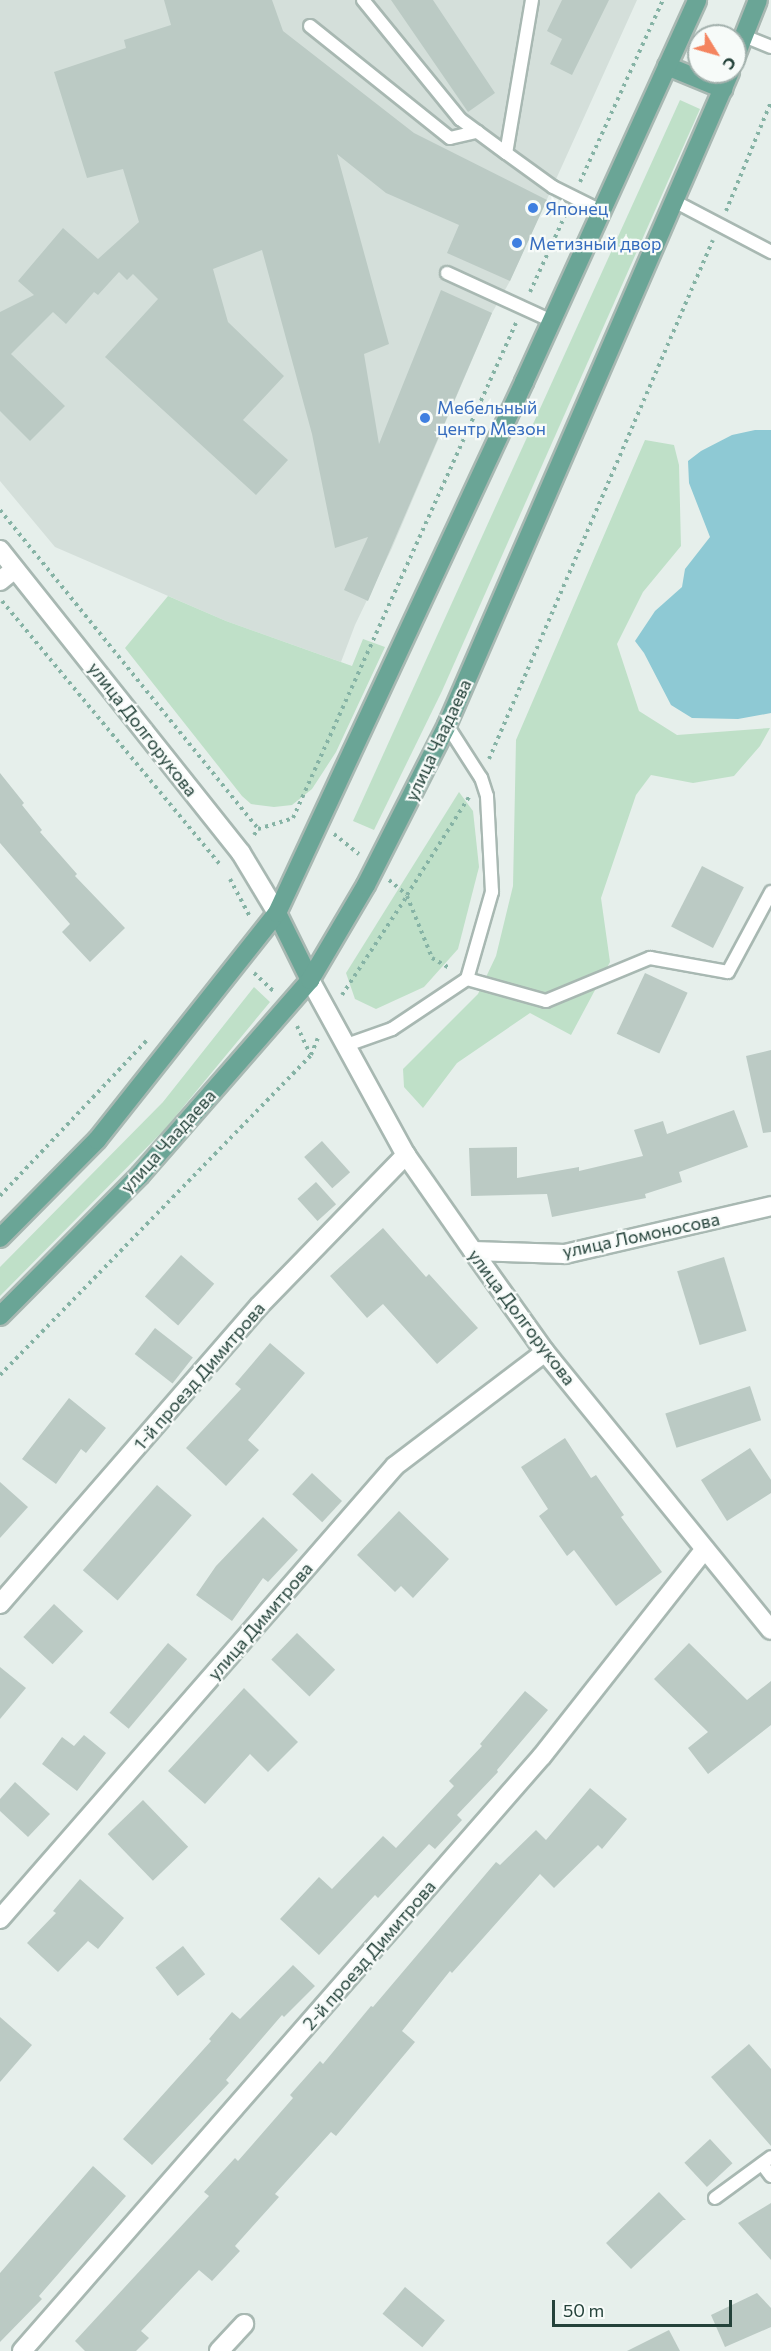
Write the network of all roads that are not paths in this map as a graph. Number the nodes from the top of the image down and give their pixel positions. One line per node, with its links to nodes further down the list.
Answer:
1 (363, 0): 12 (lane)
2 (532, 0): 13 (lane)
3 (697, 0): 9 (main road)
4 (758, 0): 6 (main road)
5 (310, 26): 12 (lane)
6 (747, 28)
7 (747, 37): 8 (lane)
8 (771, 47)
9 (667, 66): 10 (main road); 15 (main road)
10 (687, 71)
11 (724, 84): 14 (main road, улица Чаадаева)
12 (477, 132): 13 (lane)
13 (506, 153): 15 (lane)
14 (674, 201): 16 (lane); 22 (main road, улица Чаадаева)
15 (601, 211): 18 (main road)
16 (771, 252)
17 (447, 273): 18 (lane)
18 (552, 321): 24 (main road)
19 (0, 550): 20 (street, улица Долгорукова)
20 (15, 568): 21 (street); 24 (street, улица Долгорукова)
21 (0, 581)
22 (447, 725): 25 (lane); 26 (main road, улица Чаадаева)
23 (771, 892): 25 (lane)
24 (277, 913): 26 (main road); 30 (main road)
25 (467, 978): 27 (lane)
26 (310, 980): 27 (street, улица Долгорукова); 32 (main road, улица Чаадаева)
27 (344, 1046): 28 (street, улица Долгорукова)
28 (406, 1155): 31 (street, улица Долгорукова); 35 (street, 1-й проезд Димитрова)
29 (771, 1206): 31 (street, улица Ломоносова)
30 (0, 1238)
31 (473, 1251): 33 (street, улица Долгорукова)
32 (0, 1316)
33 (546, 1352): 34 (street, улица Долгорукова); 37 (street, улица Димитрова)
34 (705, 1549): 36 (street, улица Долгорукова); 42 (street, 2-й проезд Димитрова)
35 (0, 1604)
36 (771, 1630)
37 (0, 1919)
38 (767, 2160): 39 (lane); 40 (lane)
39 (771, 2176)
40 (715, 2198)
41 (244, 2324): 43 (street)
42 (22, 2351)
43 (219, 2351)

